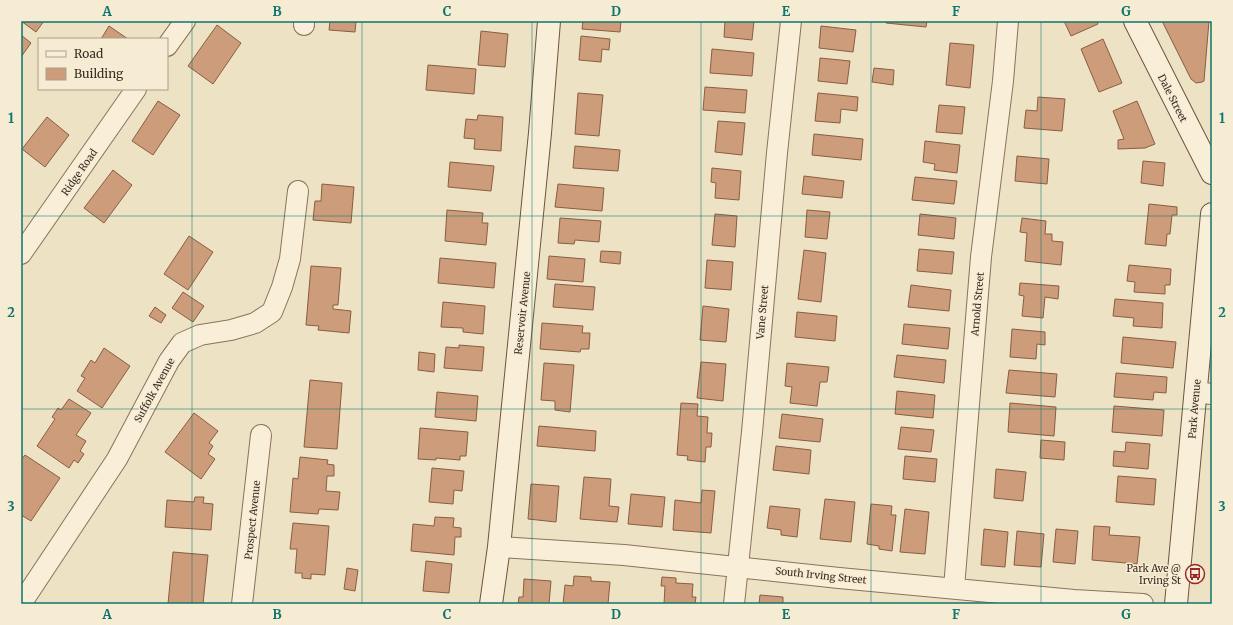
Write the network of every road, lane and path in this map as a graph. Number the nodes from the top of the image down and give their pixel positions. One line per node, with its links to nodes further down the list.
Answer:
1 (185, 21): 6 (street)
2 (549, 21): 14 (street, Reservoir Avenue)
3 (791, 21): 15 (street, Vane Street)
4 (1008, 21): 16 (street, Arnold Street)
5 (1135, 21): 8 (street, Dale Street)
6 (168, 45)
7 (135, 90): 11 (street, Ridge Road)
8 (1212, 173)
9 (298, 191): 17 (street, Suffolk Avenue)
10 (1212, 214): 12 (street, Park Avenue)
11 (21, 254)
12 (1204, 393): 22 (street, Park Avenue)
13 (261, 435): 18 (street, Prospect Avenue)
14 (499, 547): 15 (street, South Irving Street); 19 (street, Reservoir Avenue)
15 (737, 567): 16 (street, South Irving Street); 20 (street, Vane Street)
16 (954, 588): 21 (street, South Irving Street)
17 (21, 604)
18 (242, 604)
19 (491, 604)
20 (734, 604)
21 (1143, 604)
22 (1176, 604)

